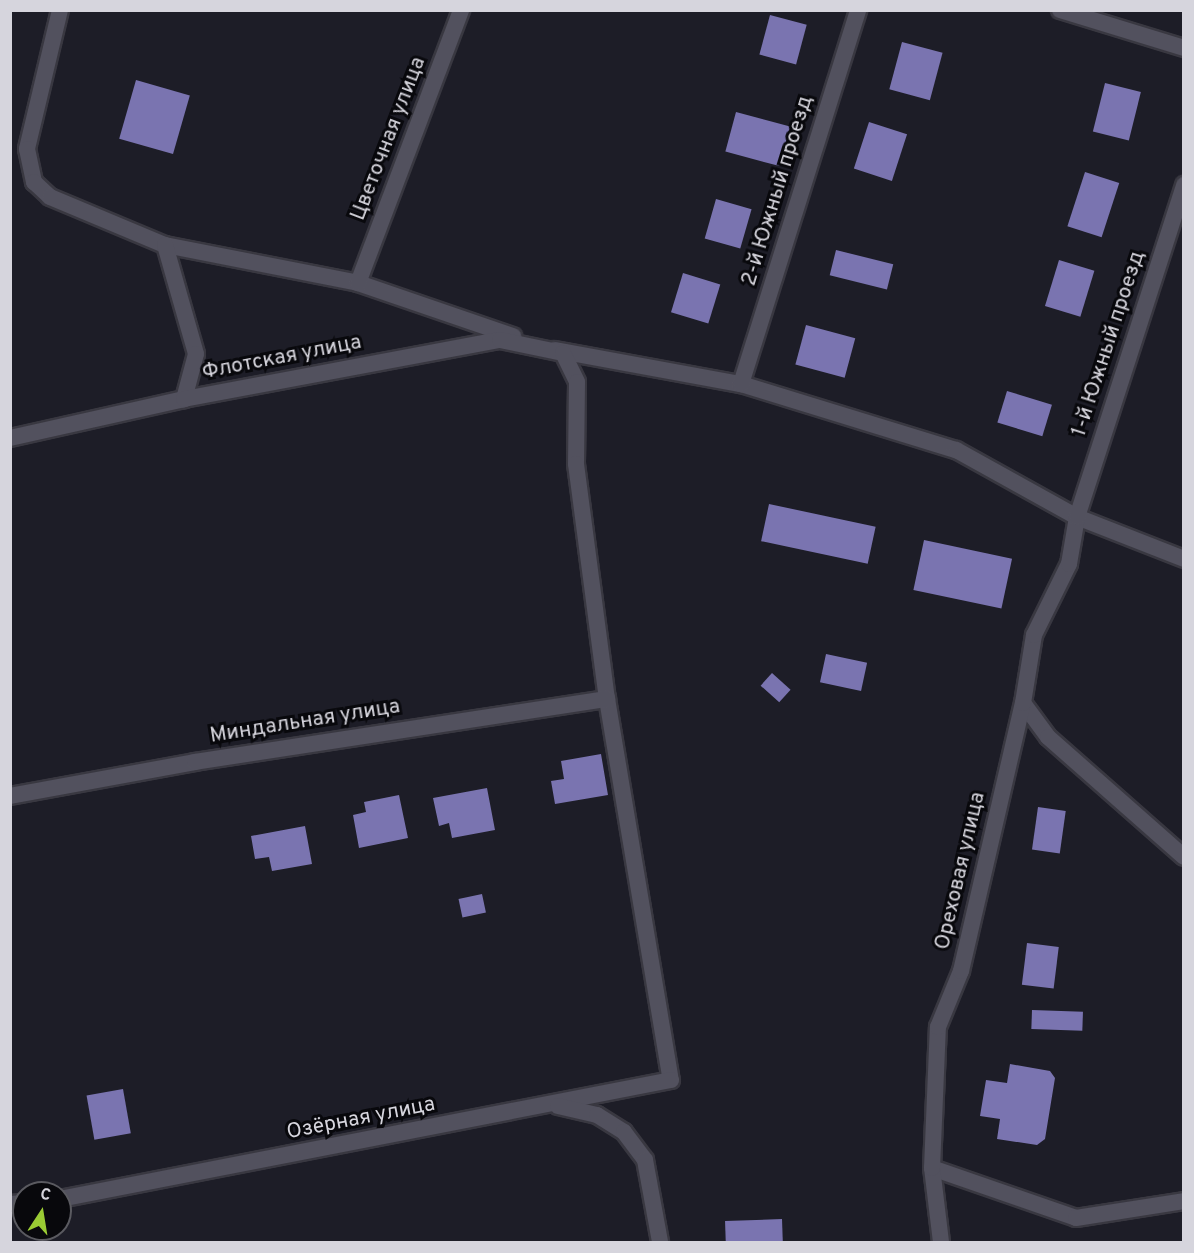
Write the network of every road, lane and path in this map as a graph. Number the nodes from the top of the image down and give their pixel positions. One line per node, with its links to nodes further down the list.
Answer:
1 (60, 10): 7 (street)
2 (461, 10): 8 (street, Цветочная улица)
3 (858, 10): 10 (street, 2-й Южный проезд)
4 (1060, 10): 5 (street)
5 (1184, 48)
6 (1184, 185): 13 (street, 1-й Южный проезд)
7 (165, 245): 8 (street); 11 (street)
8 (358, 283): 9 (street)
9 (563, 353): 10 (street); 11 (street, Флотская улица); 15 (street)
10 (741, 384): 13 (street)
11 (184, 399): 12 (street, Флотская улица)
12 (10, 438)
13 (1077, 517): 14 (street); 16 (street, Ореховая улица)
14 (1184, 559)
15 (607, 699): 17 (street, Миндальная улица); 19 (street, Озёрная улица)
16 (1023, 703): 18 (street); 20 (street, Ореховая улица)
17 (10, 796)
18 (1184, 857)
19 (555, 1105): 21 (street, Озёрная улица); 23 (street)
20 (932, 1168): 22 (street); 24 (street, Ореховая улица)
21 (72, 1197)
22 (1184, 1201)
23 (660, 1242)
24 (941, 1242)

